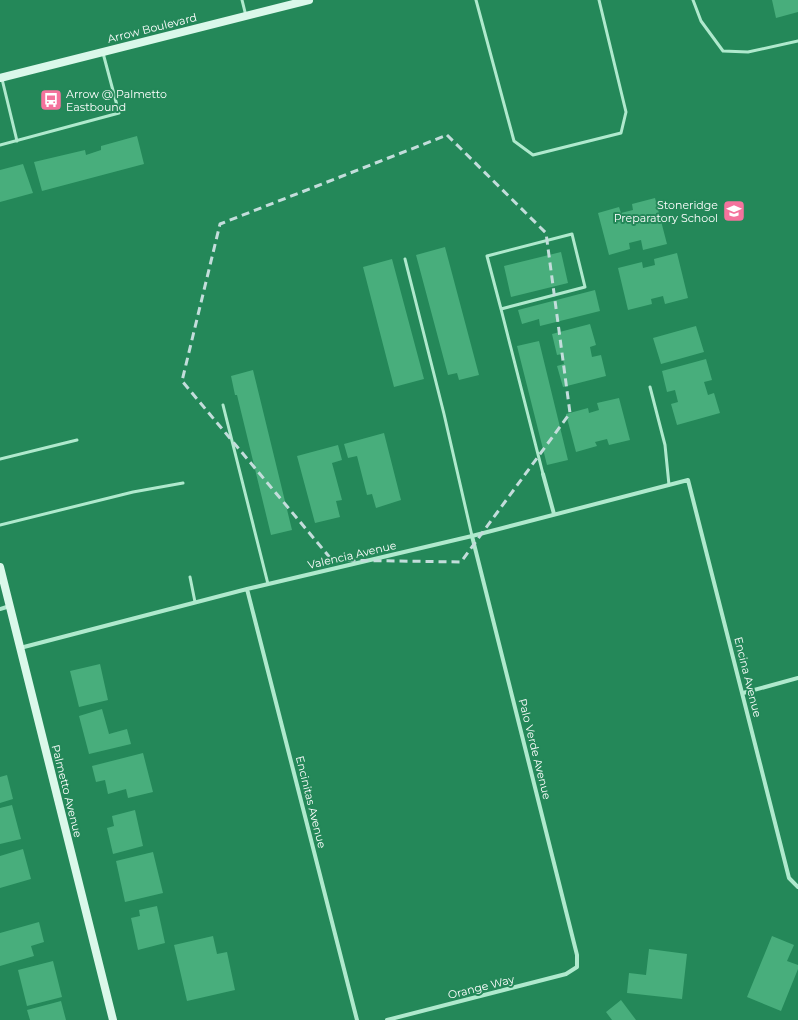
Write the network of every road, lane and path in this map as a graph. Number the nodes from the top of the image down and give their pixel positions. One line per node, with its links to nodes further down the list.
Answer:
1 (242, 0): 6 (lane)
2 (309, 0): 6 (street, Arrow Boulevard)
3 (476, 0): 4 (lane)
4 (599, 0)
5 (694, 0): 7 (lane)
6 (246, 16): 8 (street, Arrow Boulevard)
7 (798, 41)
8 (103, 52): 9 (street, Arrow Boulevard); 10 (lane)
9 (1, 78): 10 (lane)
10 (17, 141): 11 (lane)
11 (0, 145)
12 (405, 259): 24 (lane)
13 (501, 309): 13 (lane); 18 (lane)
14 (650, 387): 21 (lane)
15 (223, 405): 27 (lane)
16 (77, 440): 17 (lane)
17 (0, 459)
18 (543, 474): 22 (street)
19 (688, 480): 21 (street, Valencia Avenue); 34 (street, Encina Avenue)
20 (183, 483): 23 (lane)
21 (669, 485): 22 (street, Valencia Avenue)
22 (554, 514): 24 (street, Valencia Avenue)
23 (0, 525)
24 (472, 536): 27 (street, Valencia Avenue); 36 (street, Palo Verde Avenue)
25 (0, 566): 30 (street, Palmetto Avenue)
26 (190, 577): 29 (lane)
27 (268, 584): 28 (street, Valencia Avenue)
28 (247, 589): 29 (street, Valencia Avenue); 38 (street, Encinitas Avenue)
29 (195, 602): 32 (street, Valencia Avenue)
30 (10, 606): 31 (street); 32 (street, Palmetto Avenue)
31 (0, 609)
32 (20, 648): 37 (street, Palmetto Avenue)
33 (798, 678): 34 (street)
34 (743, 693): 35 (street, Encina Avenue)
35 (798, 887)
36 (578, 967): 39 (street, Orange Way)
37 (113, 1020)
38 (357, 1020)
39 (387, 1020)

